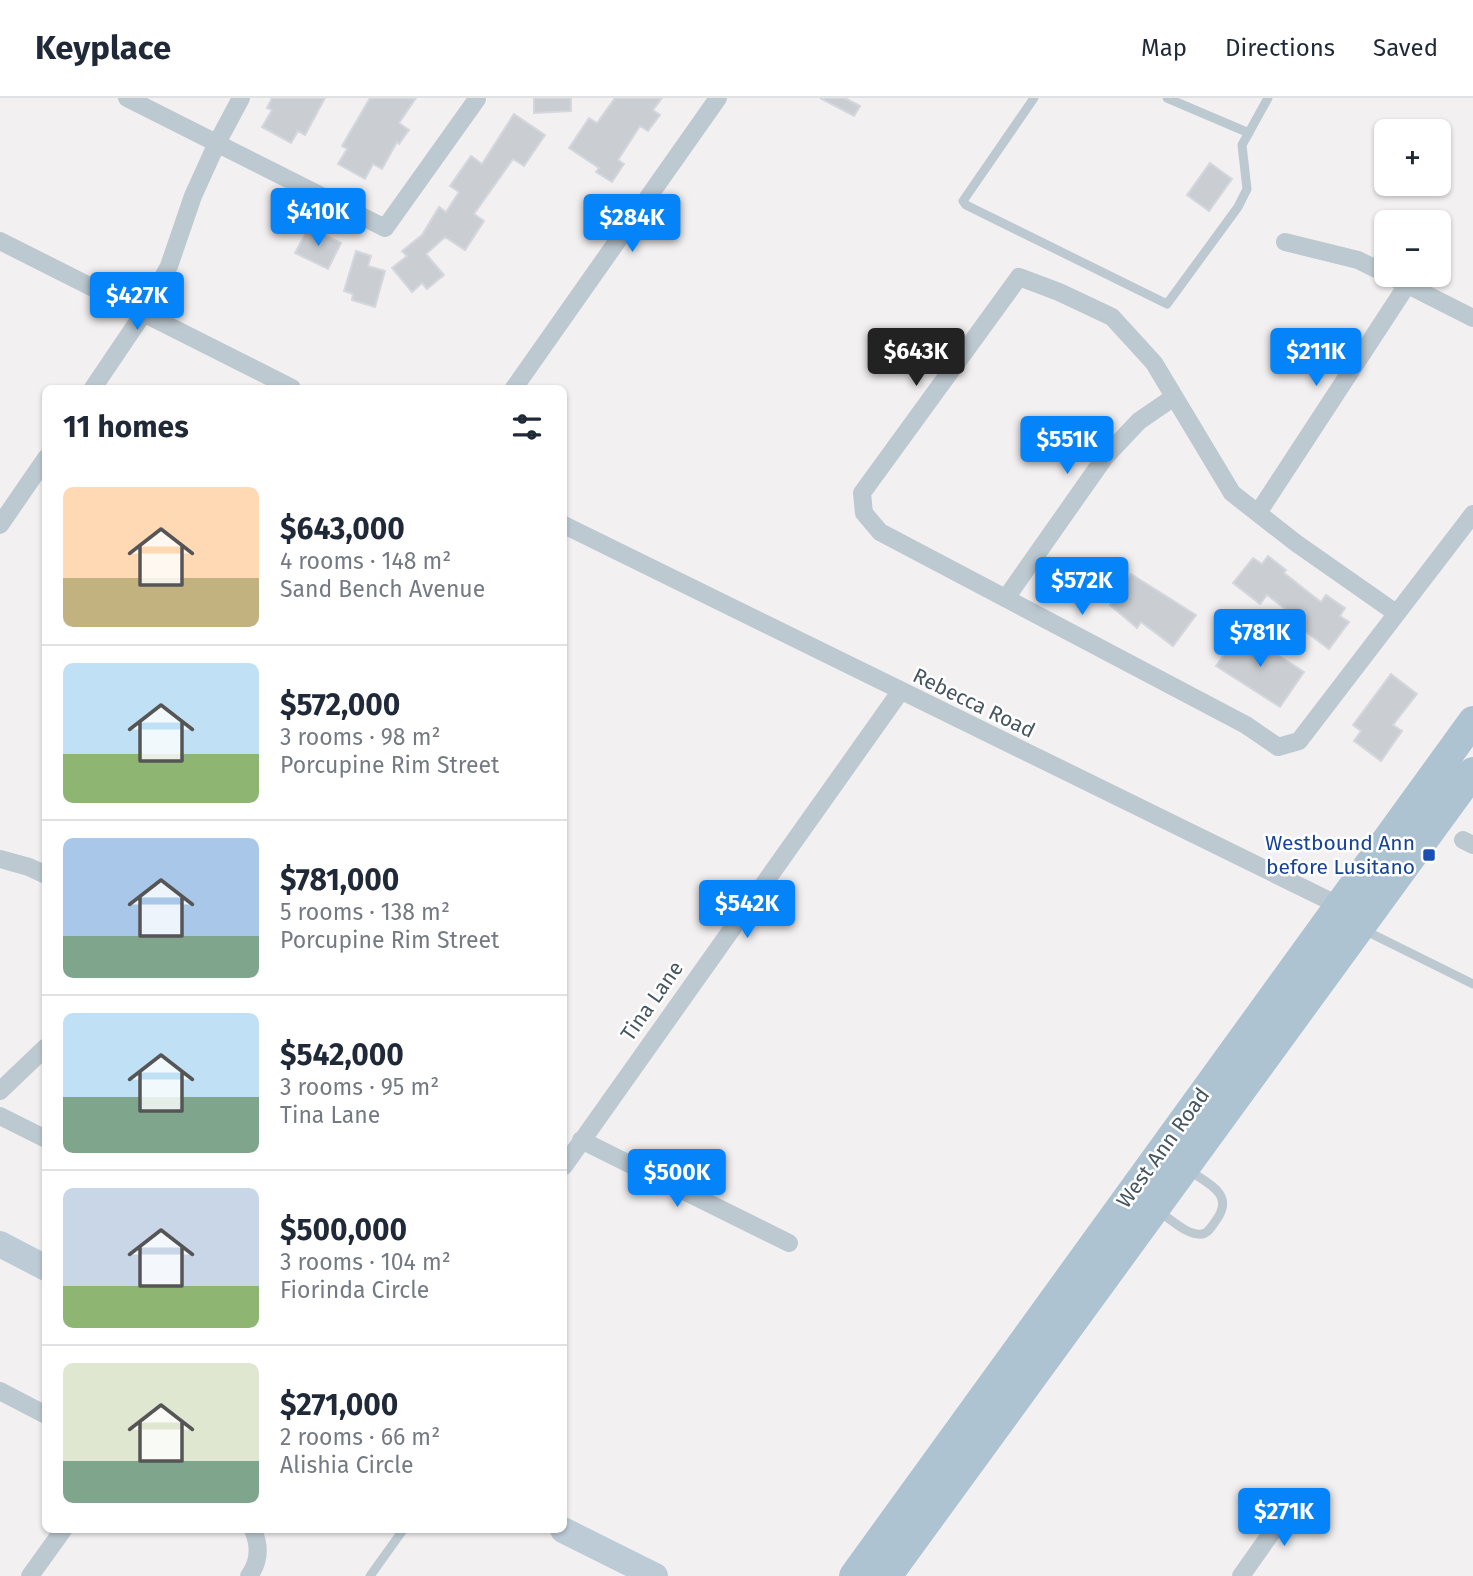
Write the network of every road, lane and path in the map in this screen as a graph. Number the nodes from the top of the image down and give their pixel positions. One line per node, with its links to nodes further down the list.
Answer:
1 (127, 98): 9 (street)
2 (242, 98): 9 (street)
3 (718, 98): 19 (street)
4 (1034, 98): 8 (lane)
5 (1167, 98): 8 (lane)
6 (1268, 98): 8 (lane)
7 (477, 99): 9 (street)
8 (1249, 133)
9 (216, 143): 15 (street)
10 (0, 241): 15 (street)
11 (1285, 242): 12 (street)
12 (1374, 268)
13 (1406, 287): 22 (street)
14 (1411, 287): 16 (street)
15 (144, 313): 17 (street); 18 (street)
16 (1473, 318)
17 (95, 385)
18 (286, 385)
19 (516, 385)
20 (1174, 397): 22 (street); 26 (street); 26 (street)
21 (42, 464): 24 (street)
22 (1258, 513): 27 (street)
23 (1473, 514): 27 (street)
24 (0, 525)
25 (567, 526): 28 (street, Rebecca Road)
26 (1006, 598): 27 (street)
27 (1396, 613)
28 (900, 692): 34 (street, Rebecca Road); 41 (street, Tina Lane)
29 (1473, 720): 34 (main road, West Ann Road)
30 (1473, 772): 31 (main road, West Ann Road)
31 (1452, 834): 35 (main road, West Ann Road)
32 (0, 859): 33 (street)
33 (42, 873)
34 (1338, 905): 35 (street, Rebecca Road); 48 (main road, West Ann Road)
35 (1360, 927): 36 (lane); 43 (main road, West Ann Road)
36 (1473, 984)
37 (42, 1051): 38 (street)
38 (0, 1091)
39 (0, 1116): 40 (street)
40 (42, 1137)
41 (581, 1140): 42 (street, Tina Lane); 45 (street)
42 (567, 1161)
43 (1184, 1167): 44 (main road, West Ann Road); 44 (lane)
44 (1154, 1208): 48 (main road, West Ann Road)
45 (789, 1243)
46 (0, 1244): 47 (street)
47 (42, 1266)
48 (1091, 1271): 60 (main road, West Ann Road); 61 (main road, West Ann Road)
49 (0, 1391): 50 (street)
50 (42, 1413)
51 (1296, 1498): 62 (street)
52 (567, 1532): 59 (street)
53 (61, 1533): 56 (street)
54 (401, 1533): 58 (lane)
55 (256, 1536): 57 (street)
56 (30, 1576)
57 (249, 1576)
58 (370, 1576)
59 (655, 1576)
60 (854, 1576)
61 (887, 1576)
62 (1241, 1576)

